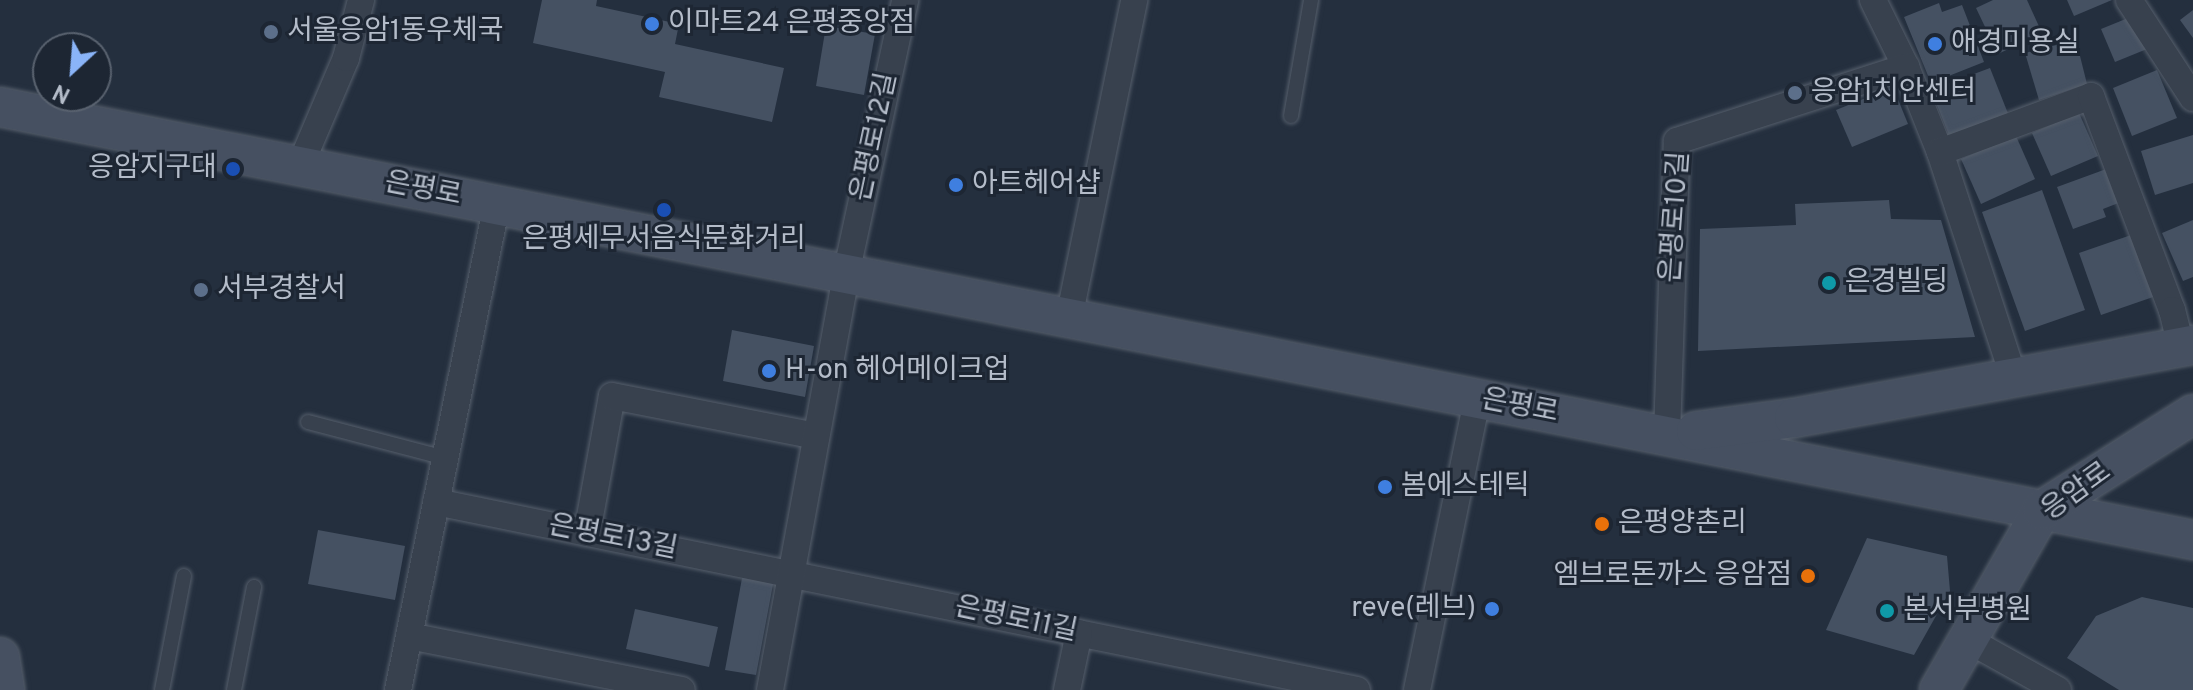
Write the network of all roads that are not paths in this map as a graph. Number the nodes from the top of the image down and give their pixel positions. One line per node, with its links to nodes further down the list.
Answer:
1 (361, 0): 12 (street)
2 (905, 0): 14 (street, 은평로12길)
3 (1134, 0): 15 (street)
4 (1311, 0): 10 (lane)
5 (1873, 0): 7 (street)
6 (2129, 0): 8 (street)
7 (1906, 67): 11 (street); 21 (street, 은평로10길)
8 (2193, 98)
9 (0, 107): 12 (main road, 은평로)
10 (1291, 116)
11 (1940, 152): 16 (street); 17 (street)
12 (300, 166): 13 (main road, 은평로)
13 (497, 205): 14 (main road, 은평로); 23 (street)
14 (846, 274): 15 (main road, 은평로); 22 (street)
15 (1069, 318): 18 (main road, 은평로)
16 (2187, 345): 17 (main road)
17 (2013, 376): 21 (main road)
18 (1477, 399): 21 (main road, 은평로); 41 (street)
19 (2193, 414): 25 (main road, 응암로)
20 (308, 422): 23 (lane)
21 (1667, 435): 25 (main road, 은평로)
22 (816, 436): 26 (street); 28 (street)
23 (445, 458): 24 (street)
24 (436, 502): 26 (street, 은평로13길); 32 (street)
25 (2042, 510): 27 (main road, 은평로); 33 (main road, 응암로)
26 (587, 533): 28 (street, 은평로13길)
27 (2193, 540)
28 (791, 574): 31 (street, 은평로11길); 38 (street)
29 (184, 576): 34 (lane)
30 (254, 587): 35 (lane)
31 (1079, 633): 39 (street); 40 (street, 은평로11길)
32 (409, 636): 36 (street); 37 (street)
33 (1968, 640): 42 (main road, 응암로); 43 (street)
34 (162, 690)
35 (234, 690)
36 (398, 690)
37 (682, 690)
38 (770, 690)
39 (1067, 690)
40 (1357, 690)
41 (1417, 690)
42 (1939, 690)
43 (2058, 690)

